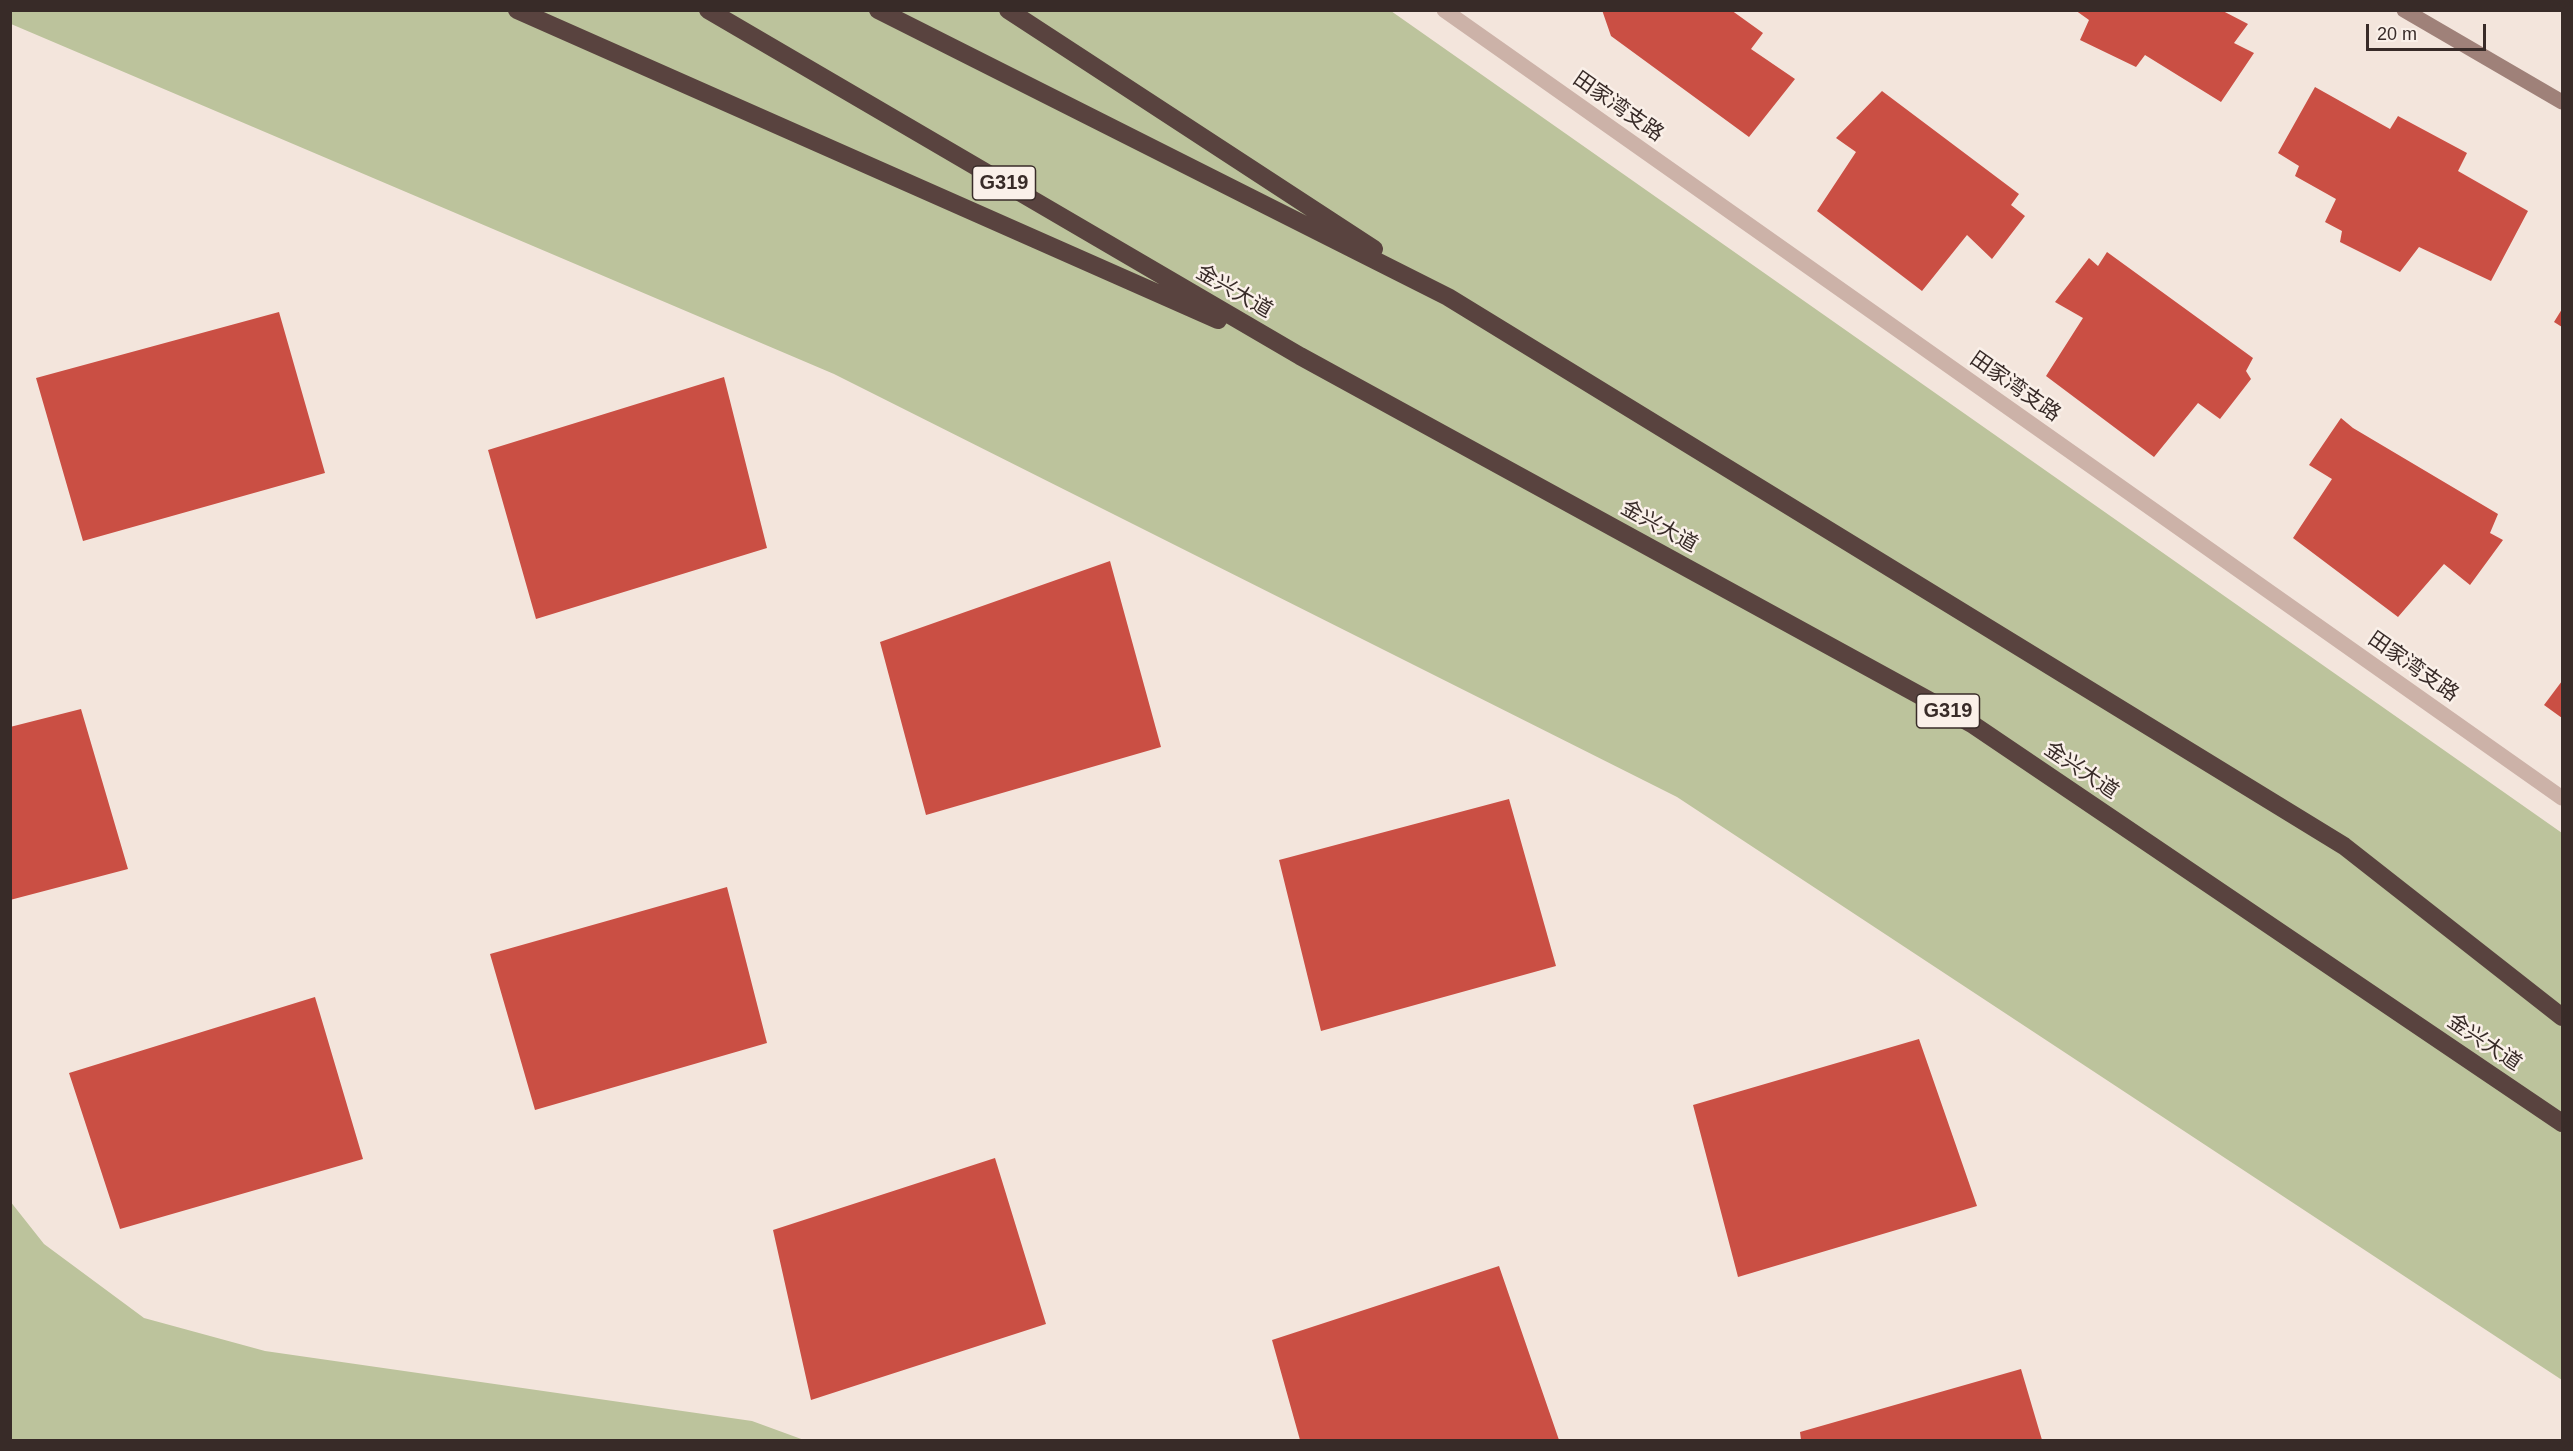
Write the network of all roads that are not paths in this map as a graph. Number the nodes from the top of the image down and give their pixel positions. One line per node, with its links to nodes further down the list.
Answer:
1 (517, 10): 9 (highway)
2 (708, 10): 9 (highway, 金兴大道 / G319)
3 (878, 10): 8 (highway)
4 (1008, 10): 8 (highway)
5 (1444, 10): 10 (street, 田家湾支路)
6 (2404, 10): 7 (street)
7 (2562, 102)
8 (1448, 297): 11 (highway)
9 (1300, 356): 12 (highway, 金兴大道 / G319)
10 (2562, 798)
11 (2562, 1017)
12 (2562, 1123)

